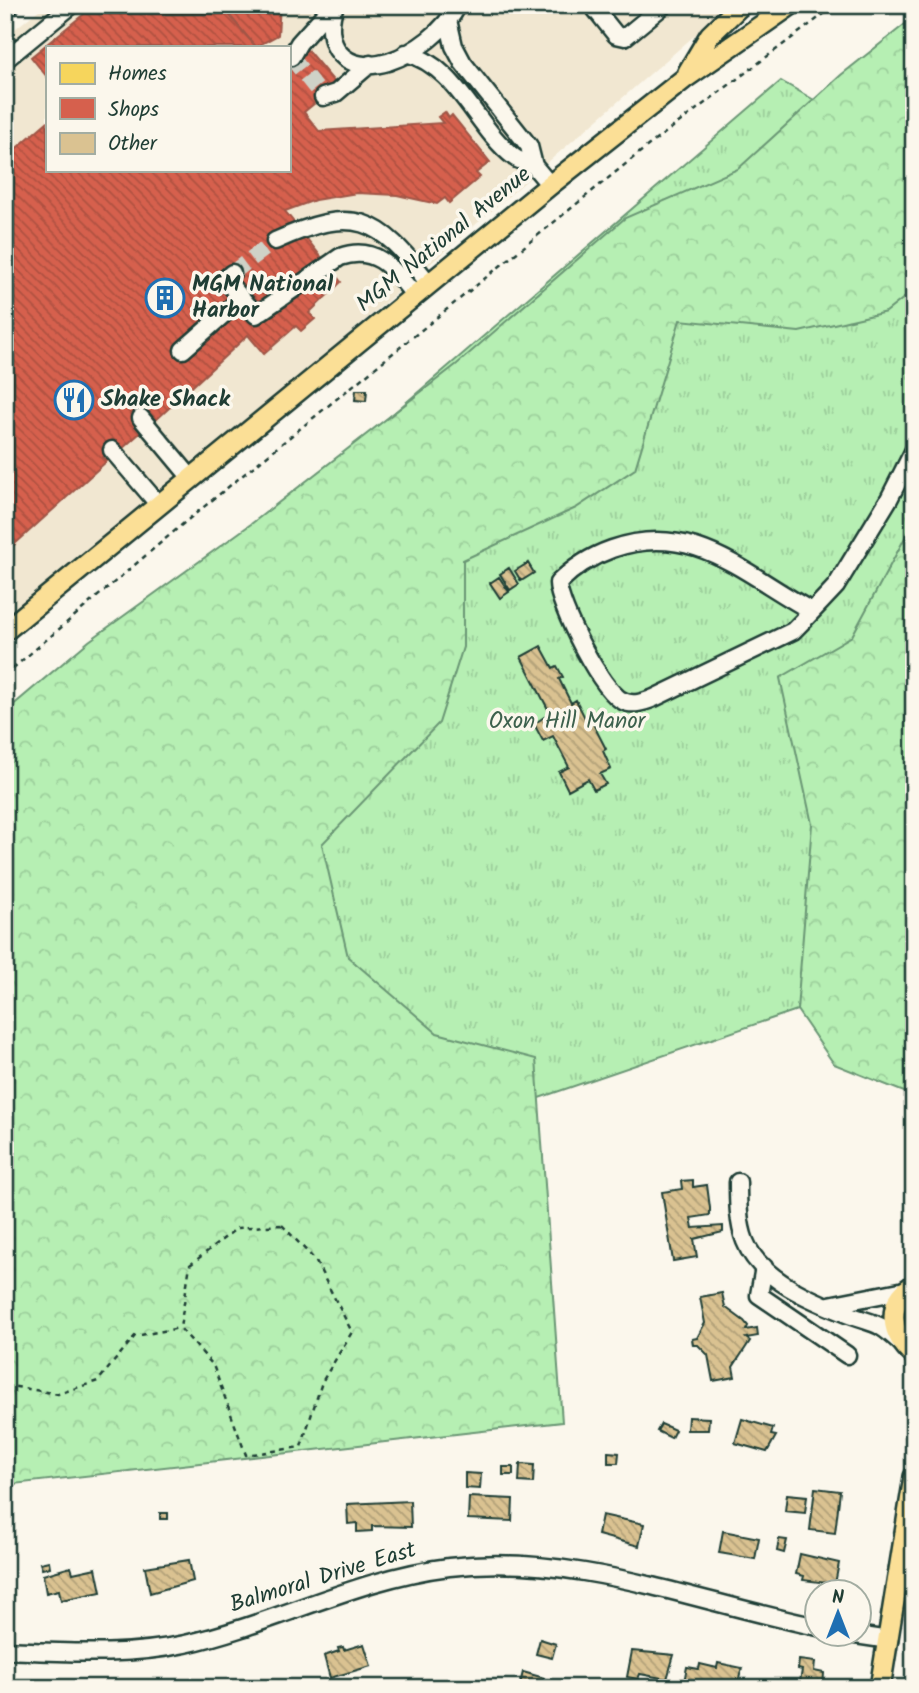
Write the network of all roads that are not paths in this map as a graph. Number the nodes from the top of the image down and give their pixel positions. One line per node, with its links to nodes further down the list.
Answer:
1 (72, 5): 11 (street)
2 (334, 5): 10 (street); 12 (street)
3 (458, 5): 8 (street)
4 (592, 5): 5 (street)
5 (664, 5)
6 (741, 5): 13 (main road)
7 (791, 5): 13 (main road, MGM National Avenue)
8 (448, 20): 9 (street); 15 (street)
9 (406, 53): 12 (street); 15 (street)
10 (291, 57)
11 (5, 60)
12 (370, 64): 14 (street)
13 (684, 79): 16 (main road, MGM National Avenue)
14 (323, 97)
15 (534, 166): 16 (street)
16 (550, 185): 19 (main road, MGM National Avenue)
17 (275, 241): 19 (street)
18 (232, 273): 20 (street)
19 (422, 290): 20 (street); 25 (main road, MGM National Avenue)
20 (242, 299): 21 (street)
21 (183, 349)
22 (141, 418): 25 (street)
23 (112, 450): 26 (street)
24 (914, 450): 27 (street)
25 (191, 478): 26 (main road, MGM National Avenue)
26 (159, 505): 28 (main road, MGM National Avenue)
27 (812, 611): 27 (street)
28 (5, 631)
29 (738, 1182): 30 (street)
30 (764, 1267): 32 (street); 34 (street)
31 (909, 1288): 32 (street); 33 (main road)
32 (829, 1306): 33 (street)
33 (909, 1350): 35 (main road)
34 (847, 1355)
35 (914, 1360)
36 (914, 1477): 39 (main road)
37 (804, 1624): 40 (street, Balmoral Drive East)
38 (874, 1637): 39 (street)
39 (889, 1640): 41 (main road)
40 (5, 1650)
41 (880, 1688)

